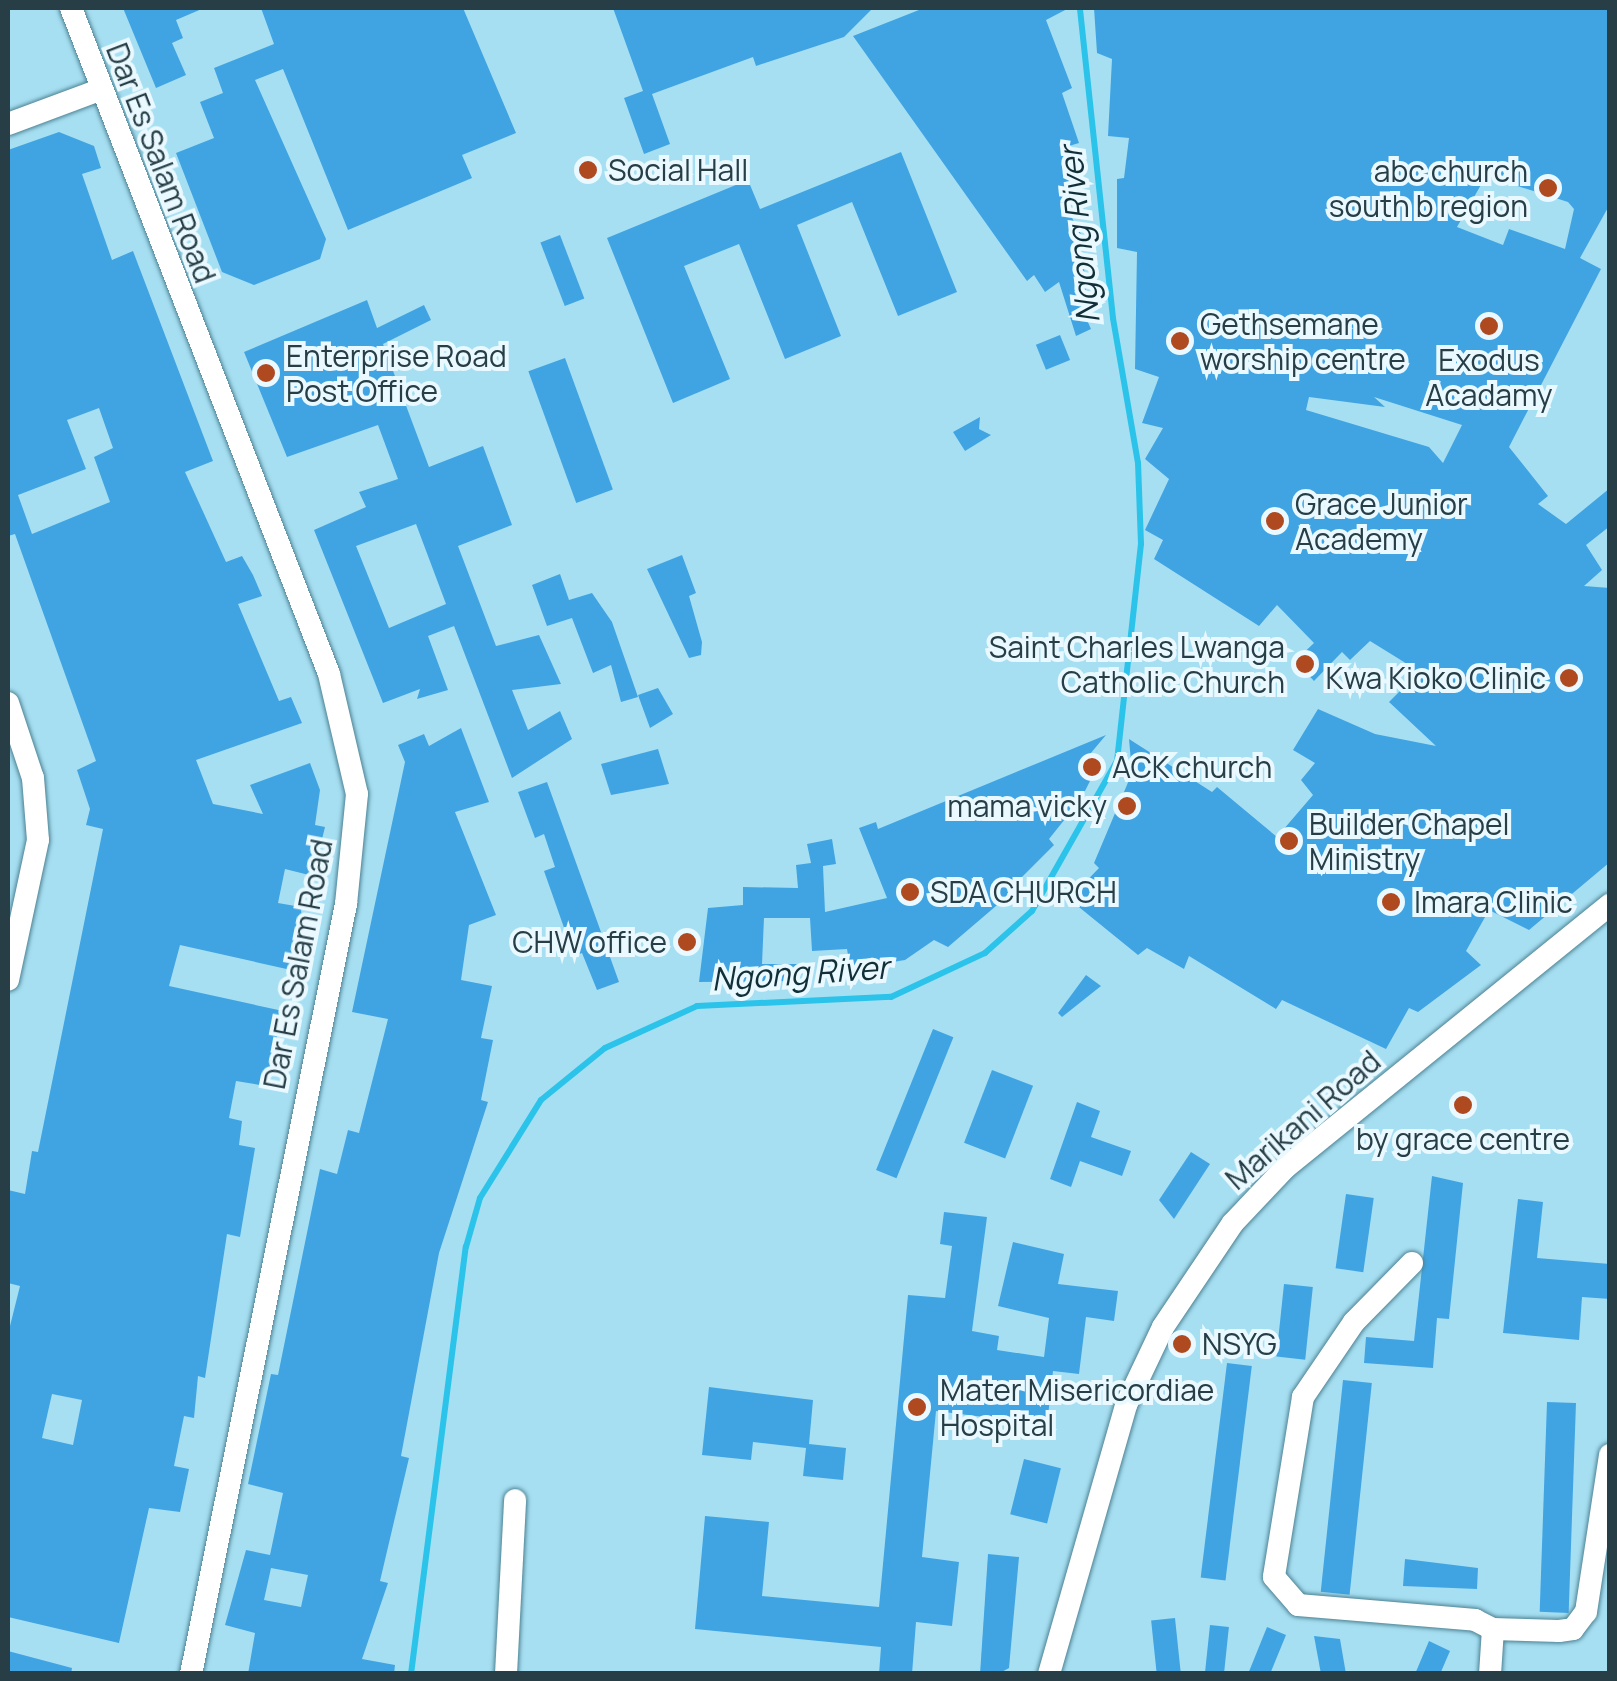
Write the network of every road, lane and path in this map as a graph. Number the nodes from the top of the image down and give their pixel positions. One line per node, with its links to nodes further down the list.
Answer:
1 (70, 8): 2 (street, Dar Es Salam Road)
2 (102, 89): 3 (street); 11 (street, Dar Es Salam Road)
3 (8, 124)
4 (8, 702): 6 (street)
5 (1610, 905): 13 (street, Marikani Road)
6 (8, 980)
7 (1412, 1263): 10 (street)
8 (1610, 1456): 10 (street)
9 (515, 1500): 12 (street)
10 (1493, 1628): 14 (street)
11 (190, 1674)
12 (506, 1674)
13 (1050, 1674)
14 (1490, 1674)

